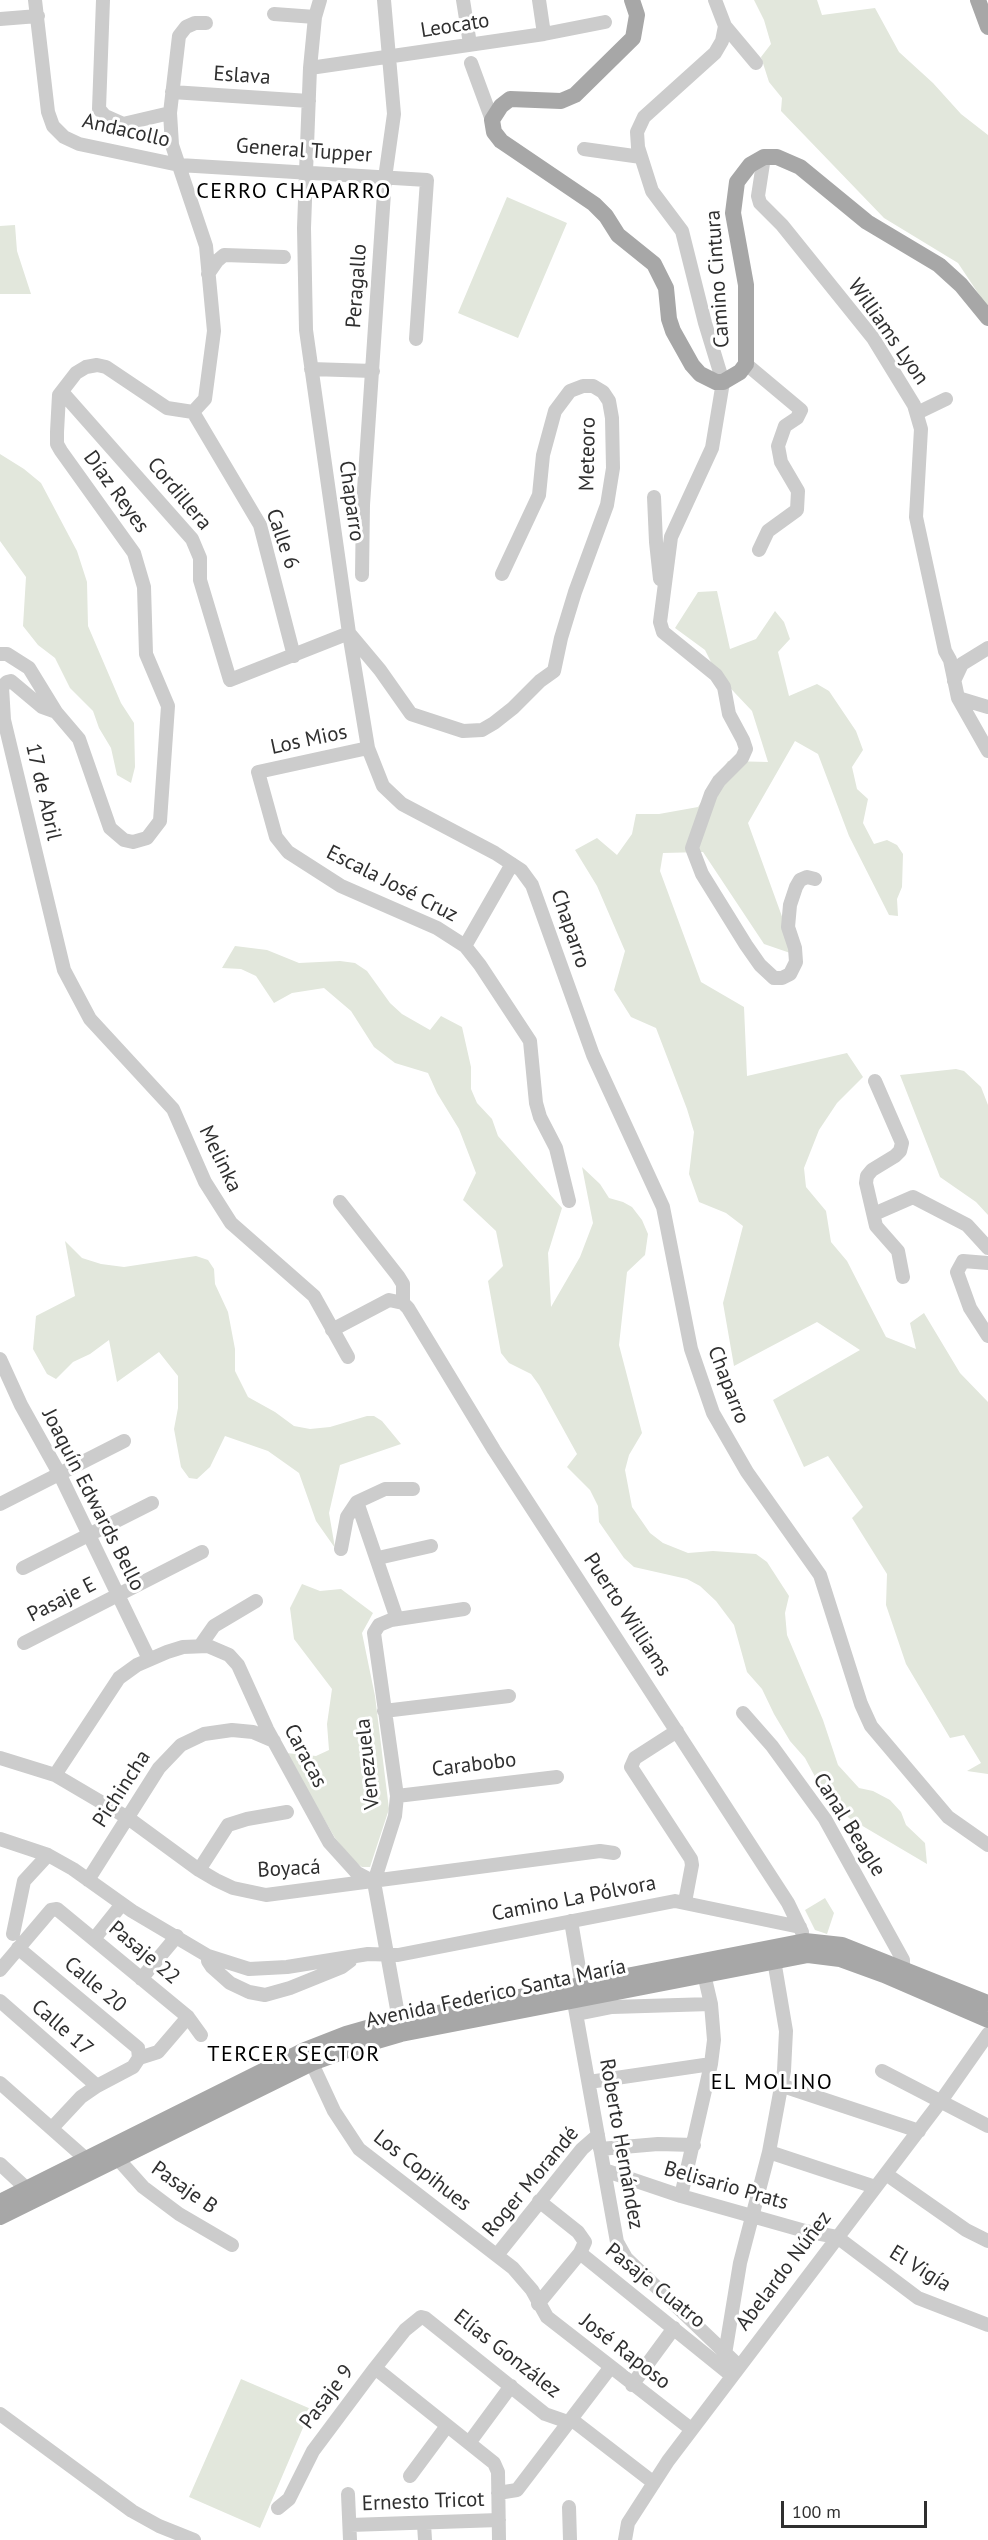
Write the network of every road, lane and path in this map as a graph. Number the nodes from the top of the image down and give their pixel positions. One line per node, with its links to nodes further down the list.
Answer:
1 (35, 0): 11 (street, Andacollo)
2 (103, 0): 26 (street)
3 (320, 0): 12 (street, Chaparro)
4 (463, 0): 19 (street)
5 (539, 0): 18 (street)
6 (632, 0): 27 (main road)
7 (715, 0): 16 (street)
8 (978, 0): 17 (main road)
9 (388, 1): 20 (street, Peragallo)
10 (274, 14): 12 (street)
11 (38, 16): 13 (street); 31 (street, Andacollo)
12 (315, 17): 23 (street, Chaparro)
13 (0, 18)
14 (605, 22): 18 (street, Leocato)
15 (206, 23): 24 (street)
16 (725, 26): 22 (street); 29 (street)
17 (988, 27)
18 (544, 34): 19 (street, Leocato)
19 (470, 44): 20 (street, Leocato)
20 (389, 58): 23 (street, Leocato); 33 (street, Peragallo)
21 (471, 63): 27 (street)
22 (756, 63)
23 (310, 68): 25 (street, Chaparro)
24 (172, 92): 25 (street, Eslava); 26 (street)
25 (309, 101): 32 (street, Chaparro)
26 (170, 112): 31 (street)
27 (492, 120): 41 (main road, Camino Cintura)
28 (584, 149): 29 (street)
29 (641, 157): 41 (street)
30 (764, 157): 36 (main road); 38 (main road, Camino Cintura); 45 (street, Williams Lyon)
31 (178, 165): 32 (street, General Tupper); 35 (street)
32 (306, 172): 33 (street, General Tupper); 39 (street, Chaparro)
33 (385, 178): 37 (street, General Tupper); 40 (street, Peragallo)
34 (284, 257): 35 (street)
35 (208, 274): 44 (street)
36 (988, 318)
37 (416, 339)
38 (746, 364): 41 (main road, Camino Cintura); 47 (street)
39 (311, 369): 40 (street); 51 (street, Chaparro)
40 (373, 371): 49 (street, Peragallo)
41 (723, 382): 50 (street)
42 (62, 392): 44 (street); 54 (street, Cordillera); 58 (street, Díaz Reyes)
43 (946, 399): 45 (street)
44 (193, 412): 54 (street, Calle 6)
45 (916, 413): 55 (street, Williams Lyon)
46 (654, 497): 50 (street)
47 (759, 550)
48 (502, 574): 51 (street, Meteoro)
49 (362, 575)
50 (664, 587): 63 (street)
51 (349, 633): 54 (street); 59 (street, Chaparro)
52 (988, 648): 55 (street)
53 (0, 654): 58 (street, Díaz Reyes)
54 (294, 656)
55 (953, 682): 56 (street, Williams Lyon)
56 (958, 698): 57 (street); 60 (street, Williams Lyon)
57 (988, 707)
58 (56, 712): 65 (street, 17 de Abril)
59 (368, 748): 61 (street, Los Mios); 62 (street, Chaparro)
60 (988, 751)
61 (258, 772): 64 (street, Escala José Cruz)
62 (512, 864): 64 (street); 109 (street, Chaparro)
63 (816, 879)
64 (465, 946): 67 (street, Escala José Cruz)
65 (64, 970): 74 (street, Melinka)
66 (875, 1081): 69 (street)
67 (569, 1201)
68 (340, 1202): 73 (street)
69 (874, 1214): 70 (street); 72 (street)
70 (988, 1248)
71 (988, 1263): 75 (street)
72 (903, 1277)
73 (403, 1303): 74 (street); 100 (street, Puerto Williams)
74 (332, 1330): 76 (street, Melinka)
75 (988, 1336)
76 (348, 1357)
77 (0, 1359): 79 (street, Joaquín Edwards Bello)
78 (124, 1441): 79 (street)
79 (60, 1475): 83 (street); 84 (street, Joaquín Edwards Bello)
80 (413, 1489): 81 (street)
81 (357, 1502): 86 (street); 88 (street)
82 (152, 1503): 84 (street)
83 (0, 1504)
84 (89, 1536): 89 (street); 90 (street, Joaquín Edwards Bello)
85 (431, 1546): 88 (street)
86 (341, 1549)
87 (202, 1552): 90 (street, Pasaje E)
88 (378, 1558): 93 (street)
89 (23, 1568)
90 (118, 1595): 94 (street, Pasaje E); 96 (street, Joaquín Edwards Bello)
91 (256, 1601): 95 (street)
92 (464, 1609): 93 (street)
93 (397, 1619): 98 (street, Venezuela)
94 (24, 1643)
95 (204, 1646): 96 (street); 101 (street, Caracas)
96 (149, 1659): 103 (street)
97 (509, 1696): 98 (street)
98 (384, 1711): 105 (street, Venezuela)
99 (742, 1713): 127 (street, Canal Beagle)
100 (677, 1731): 115 (street); 121 (street, Puerto Williams)
101 (274, 1741): 107 (street, Pichincha); 114 (street, Caracas)
102 (0, 1758): 103 (street, Boyacá)
103 (55, 1775): 107 (street, Boyacá)
104 (557, 1777): 105 (street, Carabobo)
105 (397, 1796): 114 (street, Venezuela)
106 (287, 1812): 112 (street)
107 (128, 1818): 112 (street, Boyacá); 113 (street, Pichincha)
108 (0, 1839): 111 (street, Camino La Pólvora)
109 (988, 1845)
110 (614, 1853): 114 (street, Boyacá)
111 (48, 1854): 113 (street, Camino La Pólvora); 118 (street)
112 (199, 1870): 114 (street, Boyacá)
113 (88, 1880): 116 (street, Camino La Pólvora)
114 (374, 1882): 123 (street, Venezuela)
115 (686, 1902): 117 (street, Camino La Pólvora); 121 (street, Camino La Pólvora)
116 (122, 1904): 119 (street, Camino La Pólvora); 120 (street)
117 (571, 1921): 123 (street, Camino La Pólvora); 131 (street, Roberto Hernández)
118 (13, 1934)
119 (177, 1936): 124 (street, Camino La Pólvora); 130 (street)
120 (94, 1939): 122 (street, Pasaje 22); 130 (street, Pasaje 22)
121 (804, 1941): 126 (main road, Avenida Federico Santa María); 127 (main road, Avenida Federico Santa María); 131 (main road, Avenida Federico Santa María); 136 (main road, Avenida Federico Santa María)
122 (18, 1948): 128 (street); 141 (street, Calle 20)
123 (387, 1955): 125 (street, Camino La Pólvora); 137 (street, Venezuela)
124 (208, 1956): 125 (street, Camino La Pólvora); 125 (street, Camino La Pólvora)
125 (356, 1956)
126 (774, 1960): 129 (main road, Avenida Federico Santa María); 147 (street)
127 (903, 1969): 133 (main road, Avenida Federico Santa María)
128 (0, 1970)
129 (704, 1974): 131 (main road, Avenida Federico Santa María); 134 (street)
130 (141, 1979): 135 (street, Pasaje 22)
131 (576, 1997): 134 (street); 137 (main road, Avenida Federico Santa María); 144 (street, Roberto Hernández)
132 (0, 2001): 146 (street, Calle 17)
133 (988, 2003)
134 (711, 2004): 142 (street)
135 (188, 2017): 139 (street, Pasaje 22); 141 (street)
136 (988, 2020)
137 (400, 2027): 140 (main road, Avenida Federico Santa María)
138 (988, 2034): 148 (street, Abelardo Núñez)
139 (201, 2035)
140 (309, 2057): 155 (main road, Avenida Federico Santa María); 157 (main road, Avenida Federico Santa María); 171 (street, Los Copihues)
141 (138, 2058): 146 (street)
142 (711, 2064): 144 (street); 153 (street)
143 (882, 2071): 148 (street)
144 (590, 2082): 152 (street, Roberto Hernández)
145 (0, 2084): 150 (street)
146 (97, 2086): 150 (street)
147 (783, 2086): 151 (street); 154 (street)
148 (941, 2101): 149 (street); 151 (street, Abelardo Núñez)
149 (988, 2126)
150 (52, 2128): 157 (street)
151 (919, 2131): 159 (street, Abelardo Núñez)
152 (599, 2142): 153 (street); 158 (street, Roberto Hernández); 163 (street, Roger Morandé)
153 (694, 2145): 162 (street)
154 (769, 2152): 160 (street); 165 (street)
155 (118, 2159): 157 (main road, Avenida Federico Santa María); 169 (street, Pasaje B)
156 (0, 2164): 161 (street)
157 (89, 2165): 161 (main road, Avenida Federico Santa María); 166 (main road, Avenida Federico Santa María)
158 (604, 2170): 162 (street, Belisario Prats); 176 (street, Roberto Hernández)
159 (886, 2174): 160 (street, Abelardo Núñez); 168 (street)
160 (875, 2187): 167 (street, Abelardo Núñez)
161 (27, 2189): 164 (main road, Avenida Federico Santa María)
162 (681, 2196): 165 (street, Belisario Prats)
163 (539, 2201): 170 (street, Pasaje Cuatro); 171 (street, Roger Morandé)
164 (0, 2202)
165 (752, 2215): 167 (street, Belisario Prats); 176 (street)
166 (0, 2217)
167 (837, 2237): 174 (street, El Vigía); 179 (street, Abelardo Núñez)
168 (988, 2241)
169 (232, 2245)
170 (582, 2250): 172 (street); 175 (street, Pasaje Cuatro)
171 (497, 2255): 172 (street, Los Copihues)
172 (538, 2304): 178 (street, José Raposo)
173 (421, 2317): 177 (street, Pasaje 9); 181 (street, Elías González)
174 (988, 2325)
175 (674, 2328): 179 (street, Pasaje Cuatro); 180 (street)
176 (725, 2354): 179 (street, Roberto Hernández)
177 (375, 2368): 184 (street); 192 (street, Pasaje 9)
178 (610, 2368): 180 (street, José Raposo); 183 (street)
179 (735, 2370): 185 (street, Abelardo Núñez)
180 (632, 2385): 185 (street, José Raposo)
181 (511, 2386): 183 (street, Elías González); 186 (street)
182 (0, 2414): 196 (street)
183 (570, 2421): 188 (street, Elías González); 189 (street)
184 (447, 2426): 186 (street); 187 (street)
185 (691, 2429): 188 (street, Abelardo Núñez)
186 (469, 2443): 189 (street)
187 (410, 2476)
188 (654, 2483): 201 (street, Abelardo Núñez)
189 (498, 2493): 193 (street)
190 (348, 2494): 195 (street)
191 (569, 2507): 200 (street)
192 (278, 2508)
193 (499, 2520): 194 (street, Ernesto Tricot); 199 (street)
194 (424, 2524): 195 (street, Ernesto Tricot); 198 (street)
195 (350, 2525): 197 (street)
196 (194, 2540)
197 (350, 2540)
198 (425, 2540)
199 (499, 2540)
200 (570, 2540)
201 (624, 2540)

